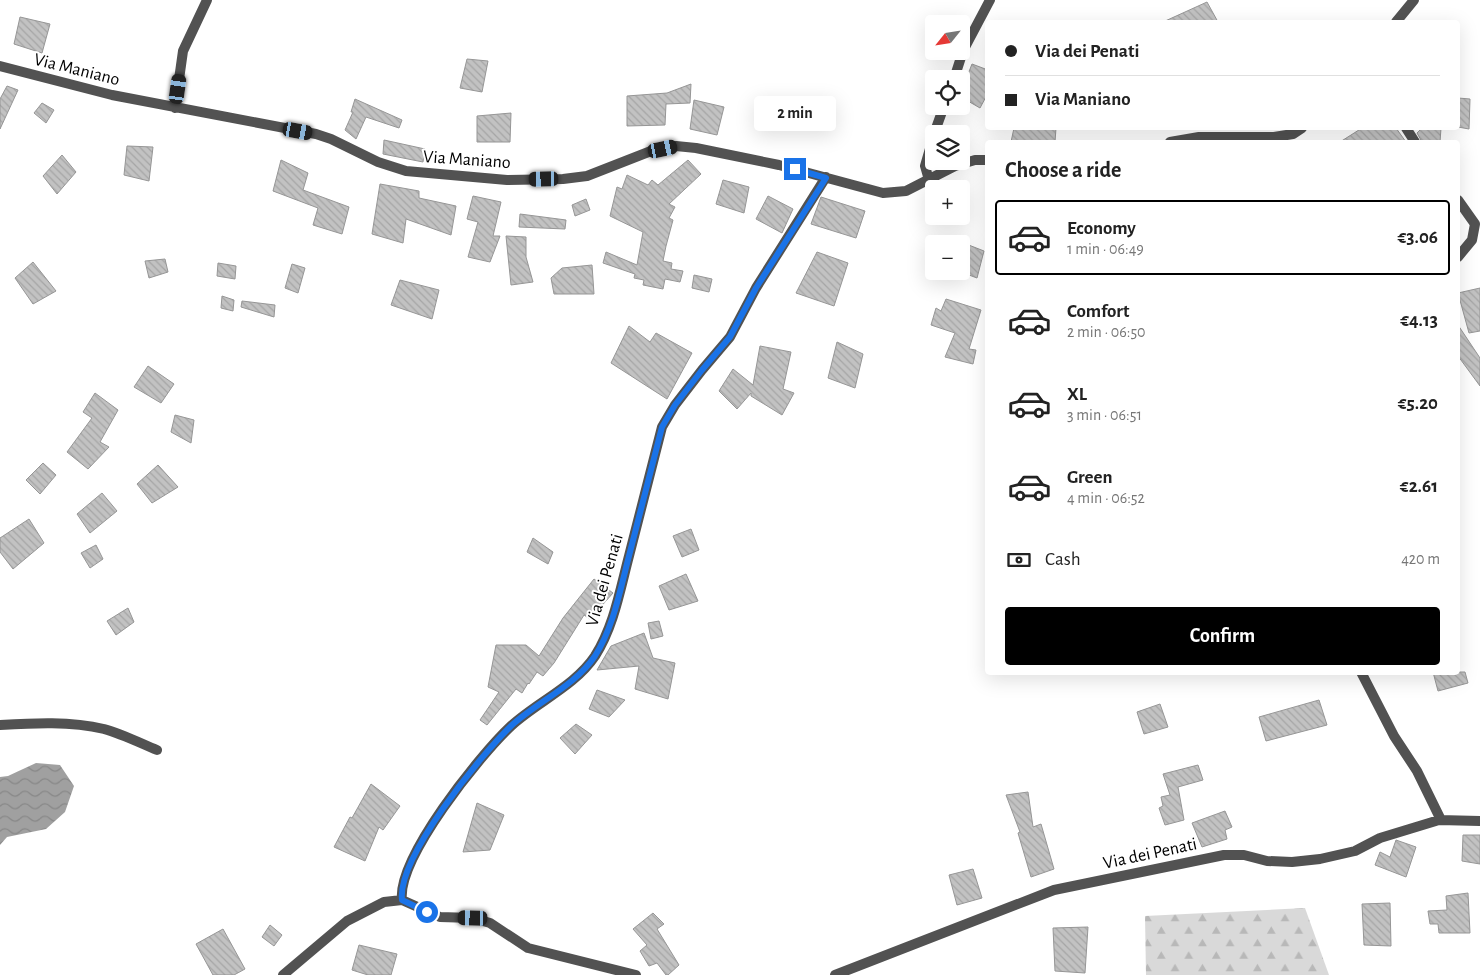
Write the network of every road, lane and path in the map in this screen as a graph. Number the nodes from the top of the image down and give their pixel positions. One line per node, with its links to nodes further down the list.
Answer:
1 (207, 0): 7 (street)
2 (990, 0): 6 (street)
3 (1414, 0): 4 (street)
4 (1398, 20)
5 (0, 66): 7 (street, Via Maniano)
6 (957, 70)
7 (175, 108): 12 (street, Via Maniano)
8 (1299, 130): 9 (street)
9 (1182, 140)
10 (985, 160): 13 (street, Via Maniano)
11 (926, 170): 13 (street)
12 (826, 178): 14 (street, Via Maniano); 22 (street, Via dei Penati)
13 (929, 180)
14 (925, 182)
15 (1460, 203): 16 (street)
16 (1460, 255)
17 (1363, 675): 20 (street)
18 (0, 725): 19 (street)
19 (158, 750)
20 (1441, 820): 21 (street, Via dei Penati); 25 (street, Via dei Penati)
21 (1480, 821)
22 (402, 900): 23 (street); 24 (street)
23 (283, 975)
24 (636, 975)
25 (835, 975)

